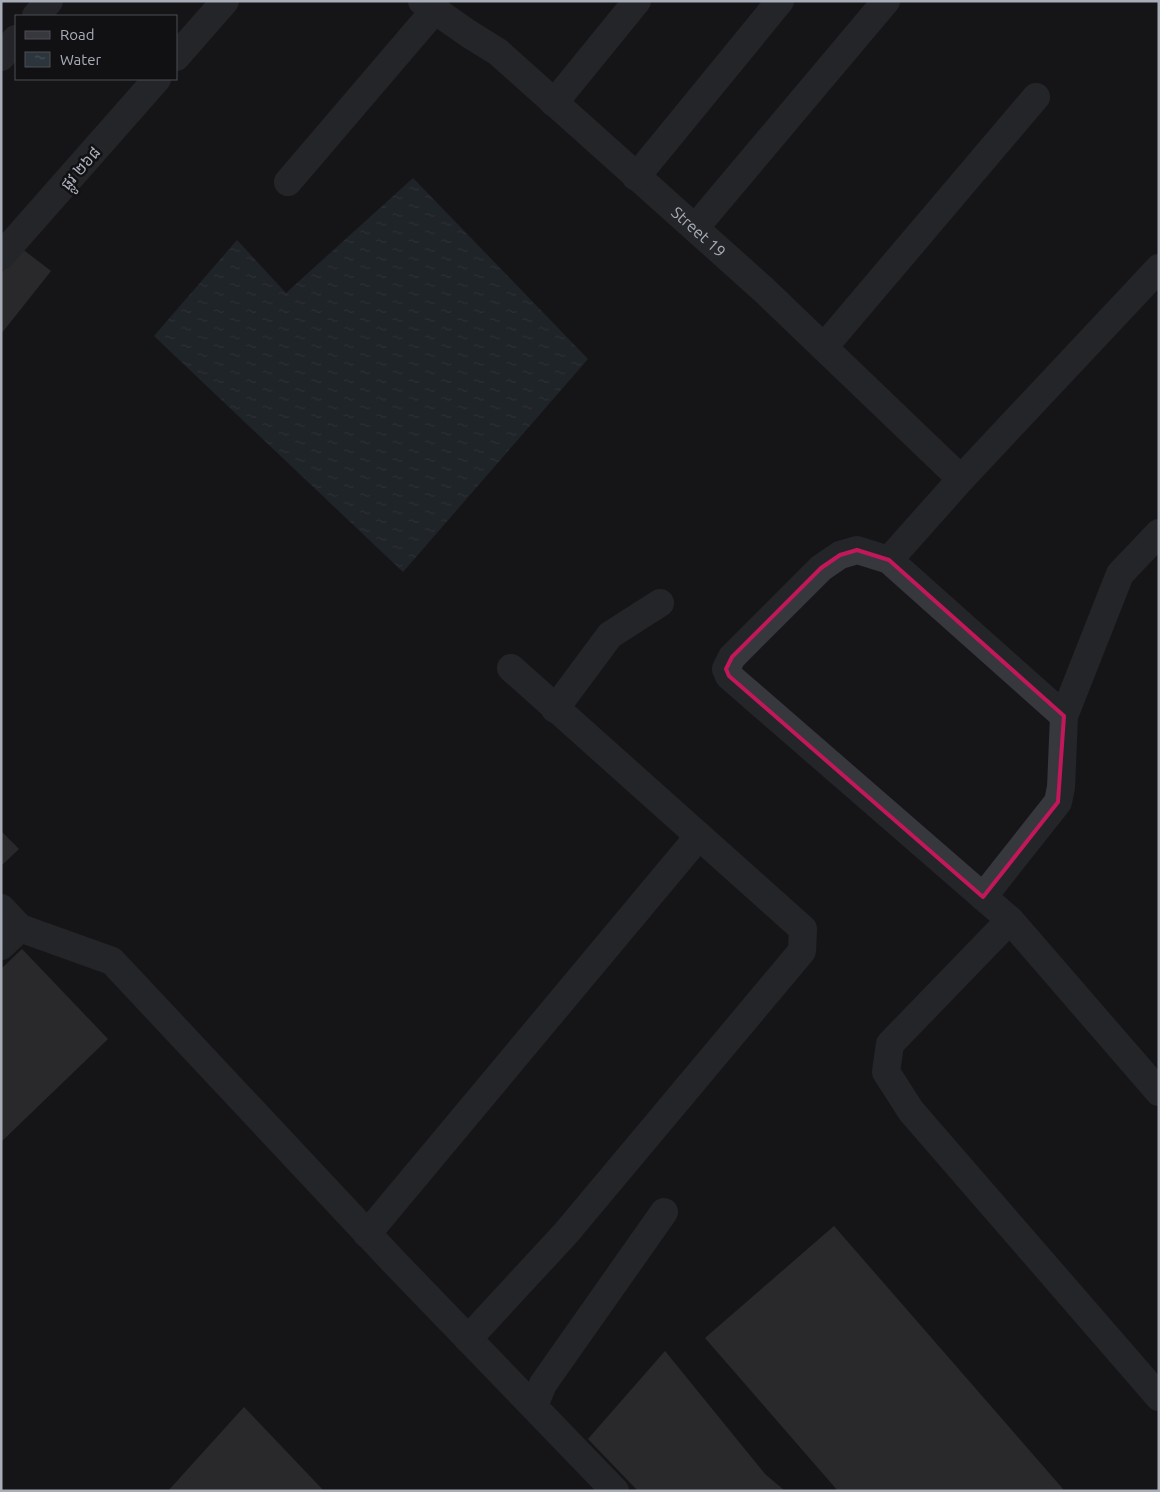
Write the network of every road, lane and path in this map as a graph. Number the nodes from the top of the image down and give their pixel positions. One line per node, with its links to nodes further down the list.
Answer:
1 (49, 1): 7 (street)
2 (225, 1): 9 (street)
3 (637, 1): 13 (street)
4 (780, 1): 14 (street)
5 (886, 1): 16 (street)
6 (438, 7): 13 (street, Street 19); 15 (street)
7 (37, 15)
8 (15, 40): 10 (street)
9 (178, 55)
10 (1, 57)
11 (156, 80): 17 (street, ផ្លូវ ២៦៨)
12 (1036, 97): 19 (street)
13 (554, 103): 14 (street, Street 19)
14 (636, 177): 16 (street, Street 19)
15 (288, 182)
16 (695, 228): 19 (street, Street 19)
17 (1, 256)
18 (1159, 268): 20 (street)
19 (824, 347): 20 (street, Street 19)
20 (961, 479): 22 (street)
21 (1159, 533): 26 (street)
22 (889, 560): 26 (street); 28 (street)
23 (660, 603): 25 (street)
24 (511, 668): 25 (street)
25 (555, 709): 27 (street)
26 (1064, 716): 28 (street)
27 (699, 836): 34 (street); 35 (street)
28 (983, 897): 30 (street)
29 (1, 908): 31 (street)
30 (1010, 920): 32 (street); 36 (street)
31 (11, 937): 34 (street)
32 (1159, 1092)
33 (664, 1212): 37 (street)
34 (368, 1234): 35 (street)
35 (468, 1339): 37 (street)
36 (1159, 1397)
37 (534, 1406): 38 (street)
38 (615, 1491)

